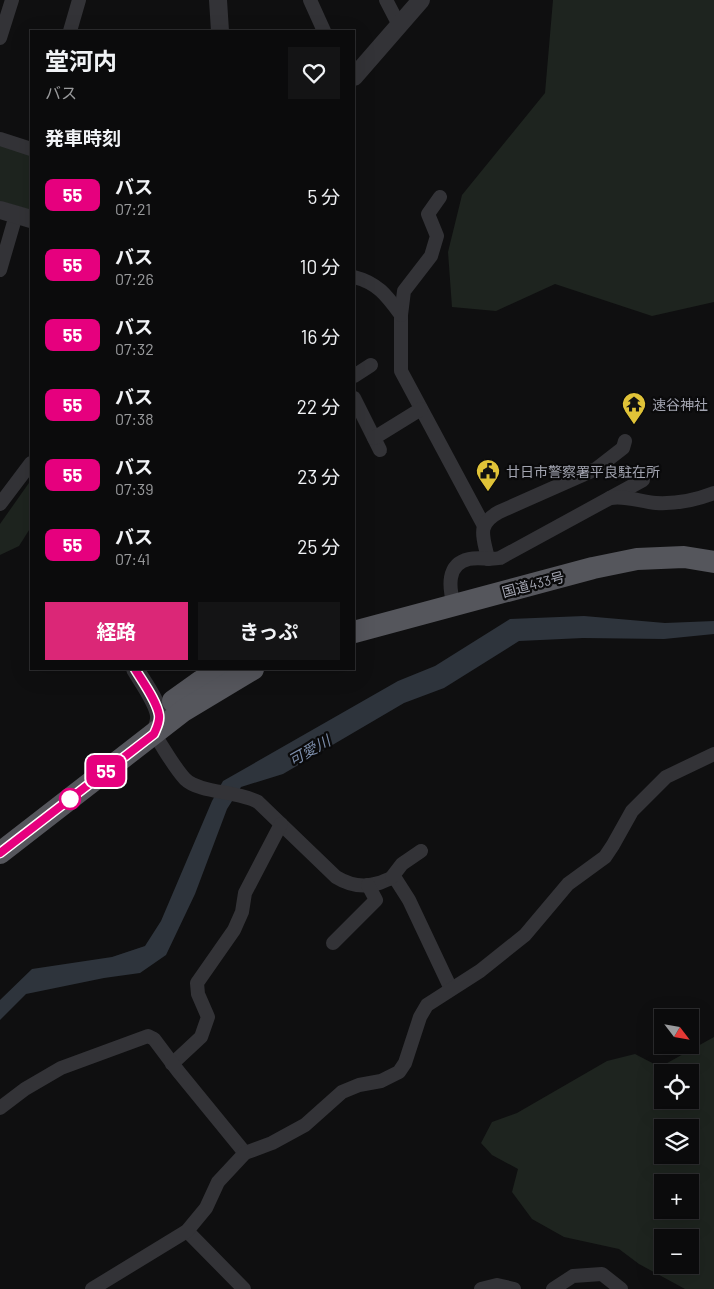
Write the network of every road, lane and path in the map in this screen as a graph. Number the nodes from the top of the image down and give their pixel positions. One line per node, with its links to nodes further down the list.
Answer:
1 (79, 0): 8 (street)
2 (218, 0): 9 (street)
3 (310, 0): 10 (street)
4 (386, 0): 7 (street)
5 (421, 0): 7 (street)
6 (7, 6): 11 (street)
7 (399, 25): 12 (street)
8 (70, 30)
9 (220, 30)
10 (324, 30)
11 (0, 38)
12 (355, 76)
13 (0, 139): 14 (street)
14 (30, 149)
15 (440, 198): 19 (street)
16 (16, 215): 17 (street)
17 (0, 270)
18 (355, 277): 19 (street)
19 (401, 315): 23 (street)
20 (371, 365): 21 (street)
21 (355, 375)
22 (355, 400): 23 (street)
23 (422, 409): 30 (street)
24 (625, 441): 30 (street)
25 (30, 463): 29 (street)
26 (643, 480): 28 (street)
27 (714, 492): 28 (street)
28 (610, 498): 32 (street)
29 (0, 504)
30 (483, 524): 32 (street)
31 (714, 548): 34 (highway, 国道433号)
32 (488, 559): 34 (street)
33 (714, 562): 34 (highway, 国道433号)
34 (452, 598): 35 (highway, 国道433号); 36 (highway, 国道433号)
35 (355, 617)
36 (355, 632)
37 (136, 670): 40 (street)
38 (220, 670): 40 (highway)
39 (250, 670): 40 (highway)
40 (159, 712): 42 (street); 43 (highway); 45 (highway)
41 (714, 754): 49 (street)
42 (281, 824): 47 (street); 50 (street)
43 (0, 834)
44 (421, 851): 46 (street)
45 (0, 853)
46 (392, 878): 47 (street); 49 (street)
47 (368, 885): 48 (street)
48 (333, 943)
49 (450, 989): 52 (street)
50 (172, 1064): 51 (street); 52 (street)
51 (0, 1108)
52 (245, 1153): 53 (street)
53 (187, 1231): 54 (street); 55 (street)
54 (92, 1289)
55 (244, 1289)
56 (482, 1289): 57 (street)
57 (514, 1289)
58 (553, 1289): 59 (street)
59 (621, 1289)

